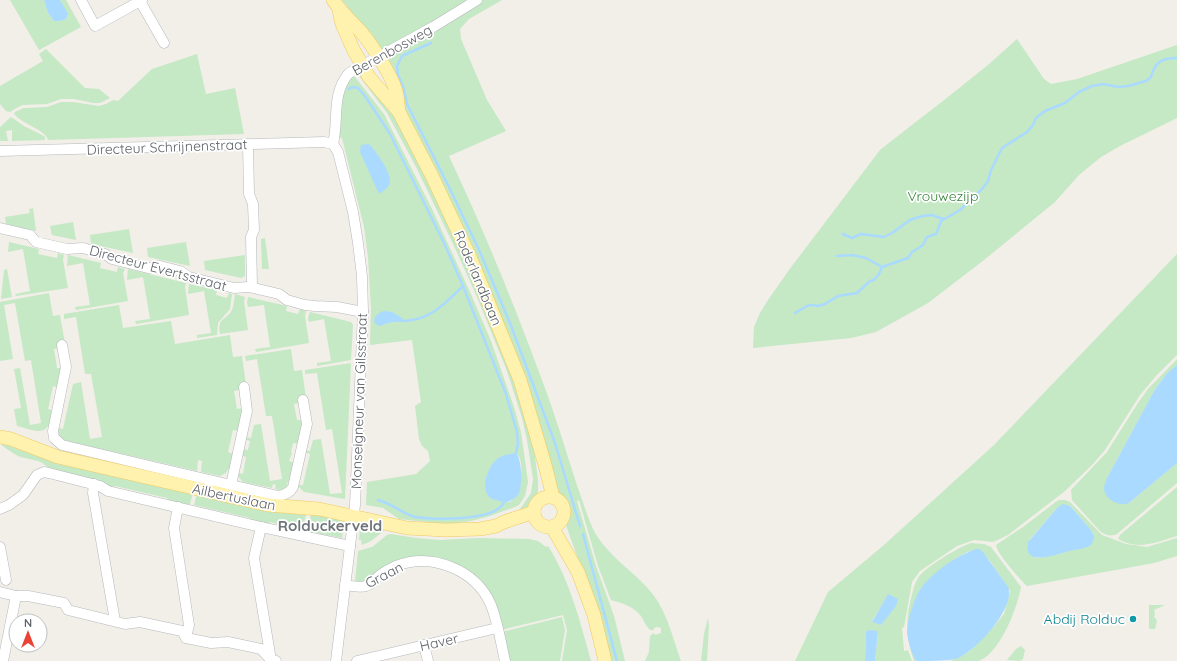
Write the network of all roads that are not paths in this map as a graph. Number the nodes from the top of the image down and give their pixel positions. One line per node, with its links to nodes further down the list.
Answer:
1 (81, 0): 2 (street)
2 (141, 0): 5 (street)
3 (477, 0): 6 (street, Berenbosweg)
4 (336, 5): 6 (main road, Roderlandbaan); 7 (main road, Roderlandbaan)
5 (164, 43)
6 (378, 57): 7 (street, Berenbosweg); 8 (main road, Roderlandbaan)
7 (362, 65): 8 (main road, Roderlandbaan); 10 (street, Berenbosweg)
8 (399, 112): 22 (main road, Roderlandbaan)
9 (248, 144): 10 (street, Directeur Schrijnenstraat); 11 (street, Directeur Schrijnenstraat); 13 (street)
10 (333, 144): 14 (street, Monseigneur van Gilsstraat)
11 (0, 151)
12 (0, 228): 13 (street, Directeur Evertsstraat)
13 (252, 287): 14 (street, Directeur Evertsstraat)
14 (363, 312): 25 (street, Monseigneur van Gilsstraat)
15 (62, 345): 19 (street, Ailbertuslaan)
16 (244, 387): 21 (street, Ailbertuslaan)
17 (303, 400): 21 (street, Ailbertuslaan)
18 (0, 437): 19 (main road, Ailbertuslaan)
19 (197, 483): 21 (street, Ailbertuslaan); 25 (main road, Ailbertuslaan)
20 (94, 484): 23 (street, Ailbertuslaan); 24 (street, Ailbertuslaan); 35 (street)
21 (231, 485)
22 (548, 498): 26 (main road); 27 (main road)
23 (178, 507): 28 (street, Ailbertuslaan); 37 (street)
24 (0, 509)
25 (354, 516): 26 (main road, Ailbertuslaan); 29 (street, Monseigneur van Gilsstraat)
26 (535, 516): 27 (main road)
27 (556, 524): 45 (main road)
28 (261, 527): 29 (street, Ailbertuslaan); 39 (street)
29 (350, 546): 32 (street, Monseigneur van Gilsstraat)
30 (0, 547): 31 (street)
31 (6, 580)
32 (345, 586): 36 (street, Graan); 41 (street, Monseigneur van Gilsstraat)
33 (0, 592): 34 (street)
34 (16, 596): 35 (street); 40 (street)
35 (115, 621): 37 (street)
36 (497, 628): 38 (street, Haver); 44 (street, Graan)
37 (186, 638): 39 (street)
38 (424, 645): 42 (street, Haver); 43 (street)
39 (273, 660)
40 (3, 661)
41 (336, 661)
42 (357, 661)
43 (428, 661)
44 (506, 661)
45 (605, 661)

